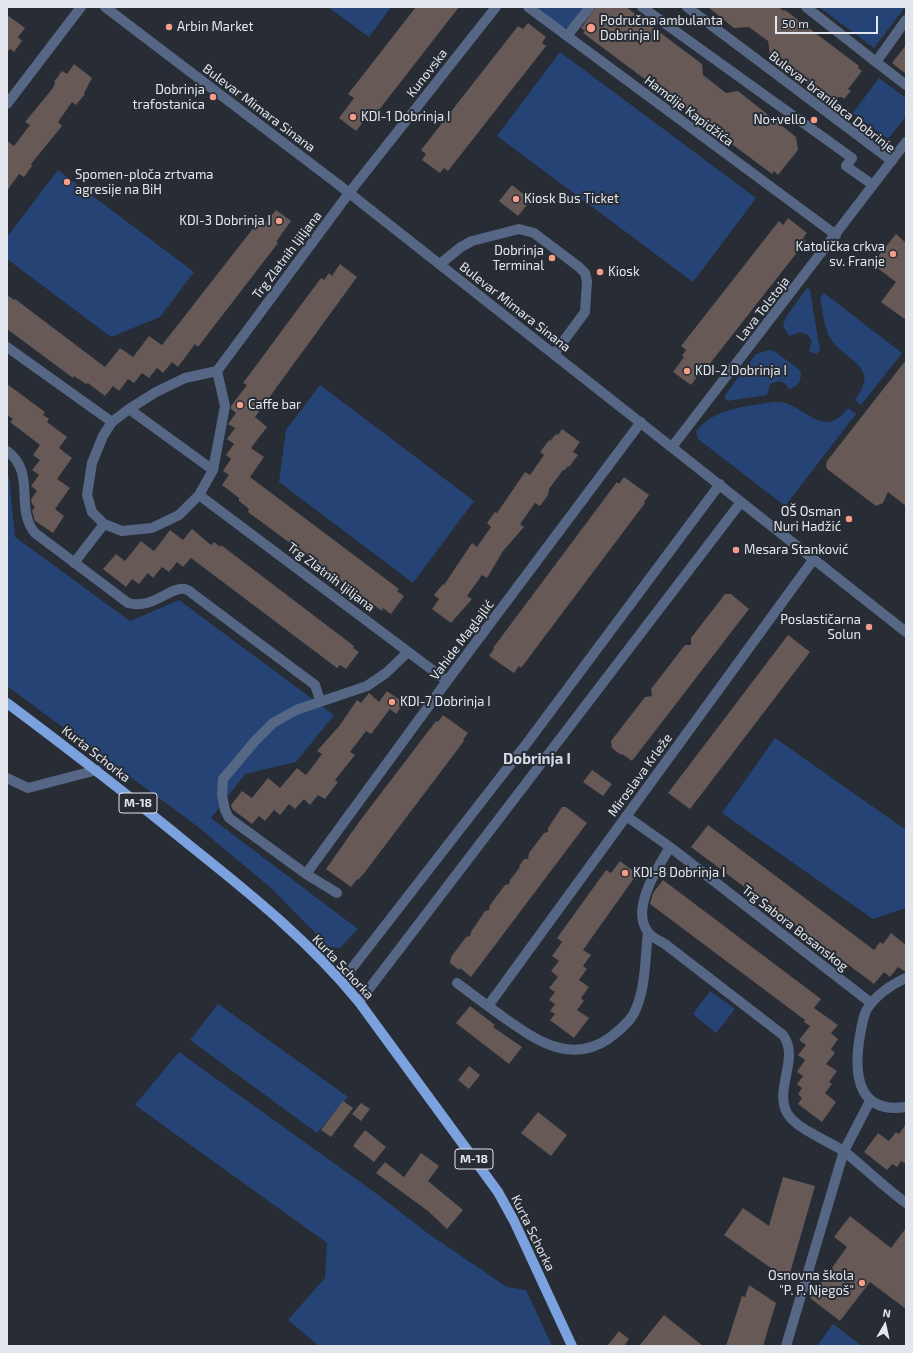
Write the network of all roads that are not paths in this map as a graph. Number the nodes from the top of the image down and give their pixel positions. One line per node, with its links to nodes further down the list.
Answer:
1 (81, 7): 13 (street)
2 (105, 7): 17 (street, Bulevar Mimara Sinana)
3 (496, 7): 17 (street, Kunovska)
4 (528, 7): 10 (street, Hamdije Kapidžića)
5 (590, 7): 10 (street)
6 (642, 7): 16 (street)
7 (687, 7): 15 (street, Bulevar branilaca Dobrinje)
8 (806, 7): 11 (street)
9 (906, 20): 11 (street)
10 (567, 36): 18 (street, Hamdije Kapidžića)
11 (876, 62): 12 (street)
12 (906, 85)
13 (7, 104)
14 (906, 142): 15 (street)
15 (892, 161): 16 (street, Bulevar branilaca Dobrinje)
16 (873, 185): 18 (street, Lava Tolstoja)
17 (349, 193): 19 (street, Bulevar Mimara Sinana); 22 (street, Trg Zlatnih ljiljana)
18 (836, 236): 26 (street, Lava Tolstoja)
19 (440, 264): 21 (street, Bulevar Mimara Sinana); 21 (street)
20 (7, 347): 24 (street)
21 (554, 354): 25 (street, Bulevar Mimara Sinana)
22 (217, 372): 23 (street); 28 (street)
23 (129, 409): 24 (street); 28 (street)
24 (112, 422): 32 (street)
25 (641, 422): 26 (street, Bulevar Mimara Sinana); 37 (street, Vahide Maglajlić)
26 (672, 447): 29 (street, Bulevar Mimara Sinana)
27 (7, 451): 34 (street)
28 (213, 470): 30 (street)
29 (720, 484): 31 (street, Bulevar Mimara Sinana); 47 (street)
30 (199, 495): 32 (street); 36 (street, Trg Zlatnih ljiljana)
31 (741, 502): 33 (street, Bulevar Mimara Sinana); 50 (street)
32 (104, 524): 34 (street)
33 (813, 560): 35 (street, Bulevar Mimara Sinana); 42 (street, Miroslava Krleže)
34 (74, 563): 38 (street)
35 (906, 632)
36 (408, 652): 37 (street, Trg Zlatnih ljiljana); 38 (street)
37 (446, 681): 44 (street, Vahide Maglajlić)
38 (320, 700): 44 (street)
39 (7, 703): 40 (main road, Kurta Schorka / M-18)
40 (97, 770): 41 (street); 47 (main road, Kurta Schorka / M-18)
41 (7, 778)
42 (626, 816): 43 (street, Trg Sabora Bosanskog); 52 (street, Miroslava Krleže)
43 (670, 847): 46 (street); 51 (street, Trg Sabora Bosanskog)
44 (306, 874): 45 (street)
45 (337, 893)
46 (648, 932): 52 (street); 55 (street)
47 (342, 980): 50 (main road, Kurta Schorka / M-18)
48 (904, 982): 51 (street)
49 (457, 983): 52 (street)
50 (359, 1002): 57 (main road, Kurta Schorka / M-18)
51 (871, 1004): 53 (street)
52 (488, 1006)
53 (870, 1101): 54 (street); 55 (street)
54 (906, 1107)
55 (844, 1151): 56 (street); 58 (street)
56 (906, 1203)
57 (572, 1346)
58 (786, 1346)

